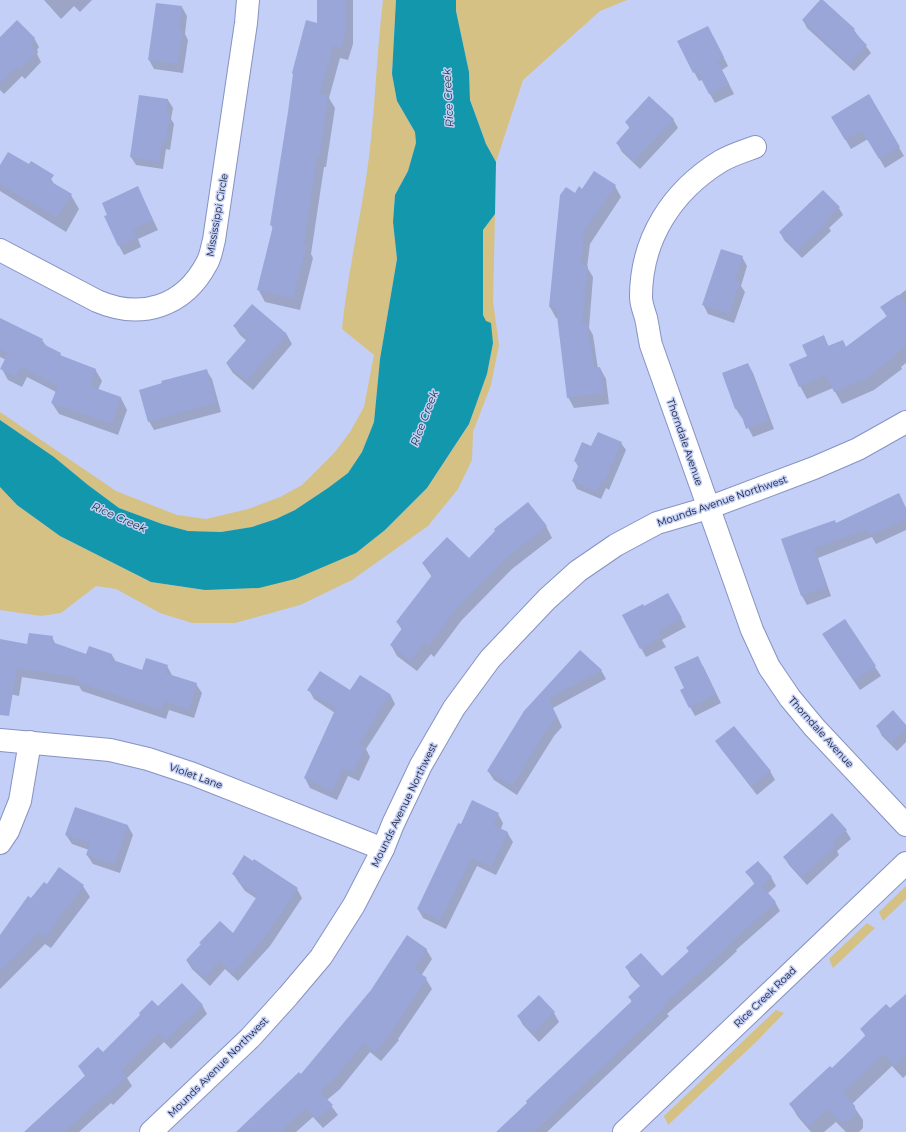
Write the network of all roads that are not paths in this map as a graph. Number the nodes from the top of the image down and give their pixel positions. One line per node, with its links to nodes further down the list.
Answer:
1 (248, 0): 3 (street, Mississippi Circle)
2 (755, 147): 5 (street, Thorndale Avenue)
3 (0, 250)
4 (906, 422): 5 (street, Mounds Avenue Northwest)
5 (708, 508): 8 (street, Thorndale Avenue); 10 (street, Mounds Avenue Northwest)
6 (0, 740): 7 (street, Violet Lane)
7 (30, 742): 9 (street); 10 (street, Violet Lane)
8 (906, 825)
9 (0, 843)
10 (383, 849): 12 (street, Mounds Avenue Northwest)
11 (906, 863): 13 (street, Rice Creek Road)
12 (151, 1132)
13 (624, 1132)

